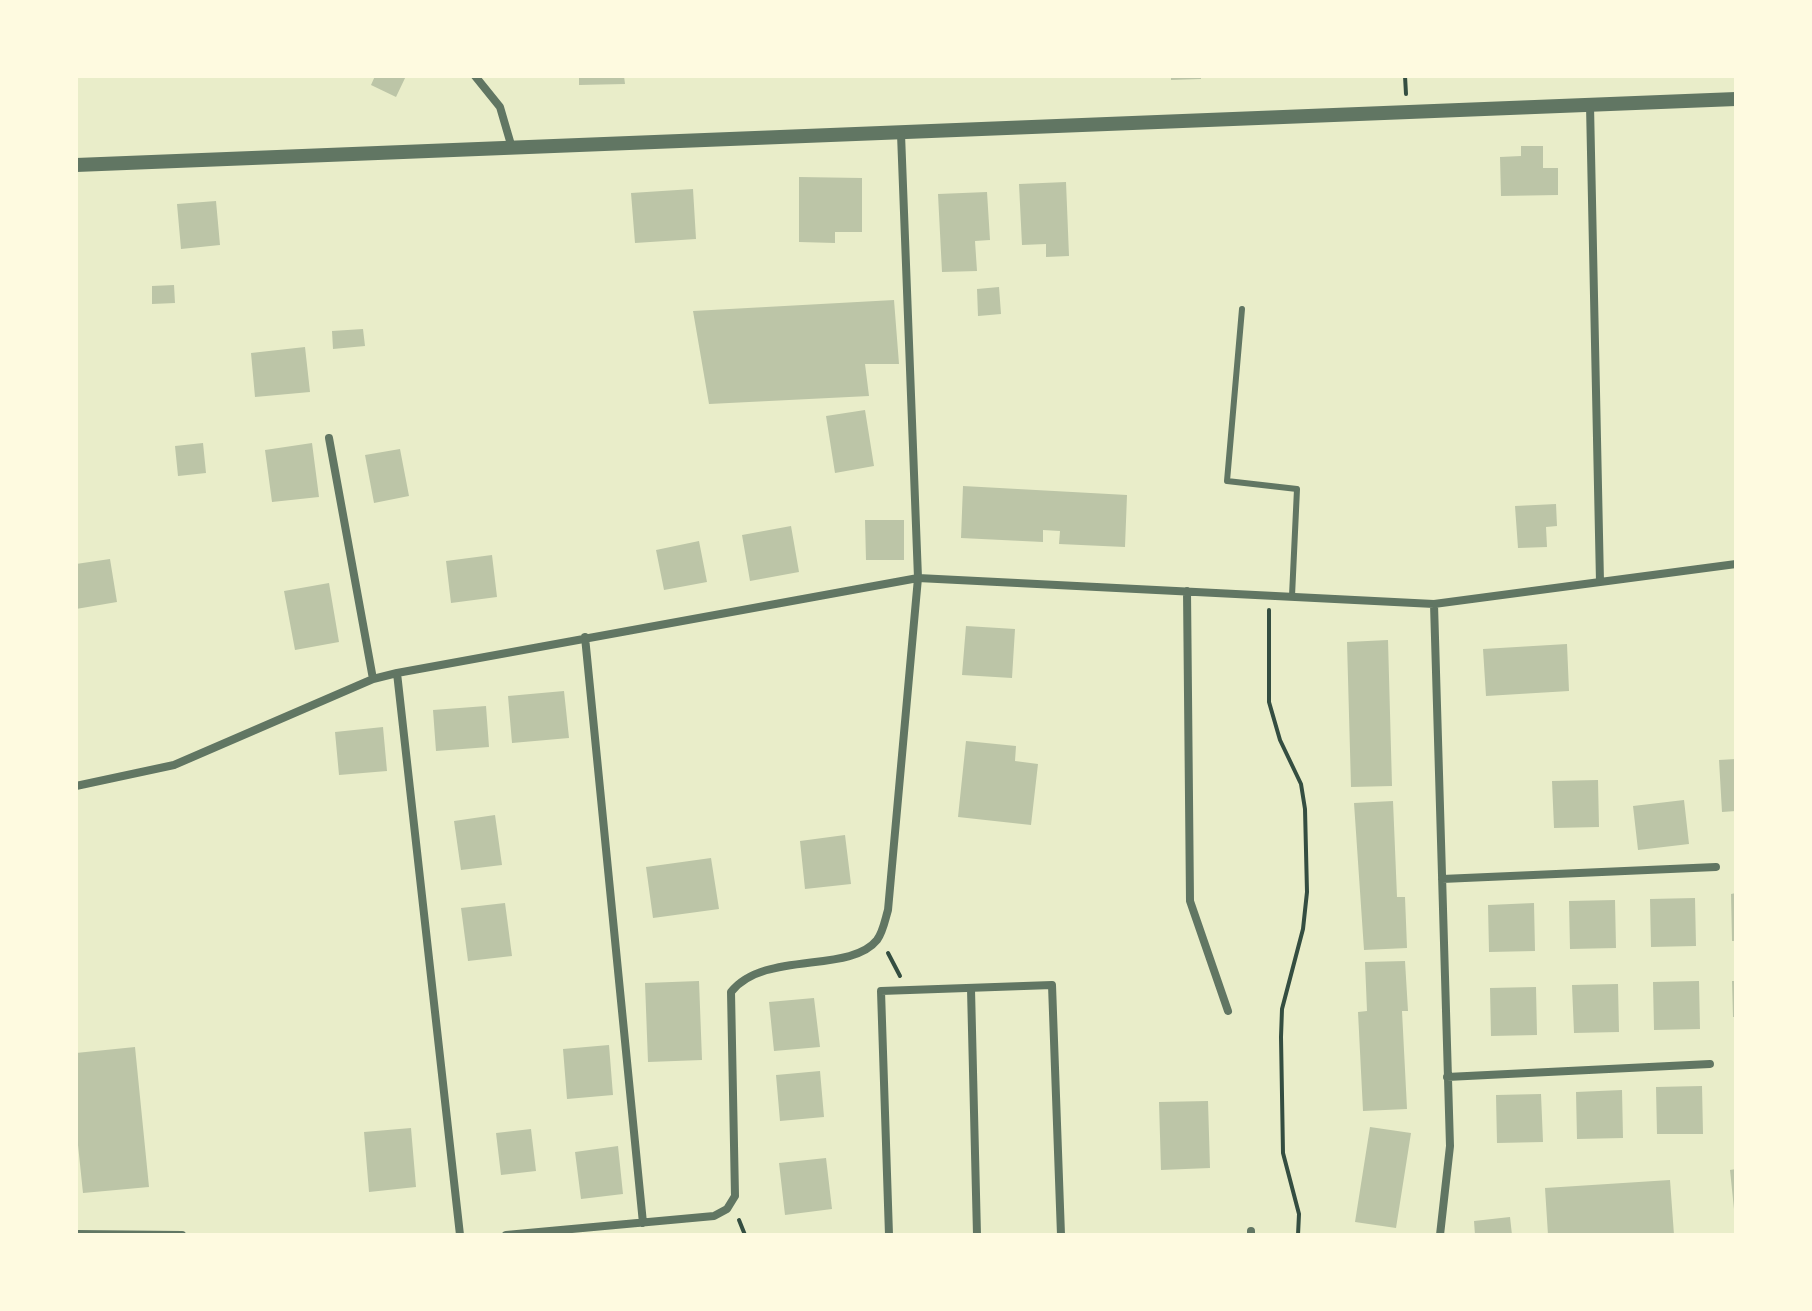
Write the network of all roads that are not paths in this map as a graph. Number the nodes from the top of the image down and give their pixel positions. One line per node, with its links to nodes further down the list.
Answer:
1 (475, 76): 5 (street)
2 (1736, 99): 3 (street)
3 (1590, 105): 4 (street); 11 (street)
4 (901, 134): 5 (street); 10 (street)
5 (512, 148): 6 (street)
6 (76, 165)
7 (1242, 309): 13 (lane)
8 (329, 438): 17 (street)
9 (1736, 564): 11 (street)
10 (918, 578): 12 (street); 15 (street); 25 (street)
11 (1600, 582): 14 (street)
12 (1187, 591): 13 (street); 22 (street)
13 (1292, 596): 14 (street)
14 (1434, 604): 20 (street)
15 (585, 637): 16 (street); 25 (street)
16 (397, 673): 17 (street); 28 (street)
17 (373, 679): 18 (street)
18 (76, 786)
19 (1716, 867): 20 (street)
20 (1442, 879): 24 (street)
21 (971, 989): 30 (street); 31 (street); 32 (street)
22 (1228, 1011)
23 (1710, 1064): 24 (street)
24 (1447, 1077): 33 (street)
25 (643, 1223): 29 (street)
26 (76, 1234): 27 (street)
27 (182, 1235)
28 (460, 1235)
29 (506, 1235)
30 (889, 1235)
31 (977, 1235)
32 (1061, 1235)
33 (1440, 1235)

